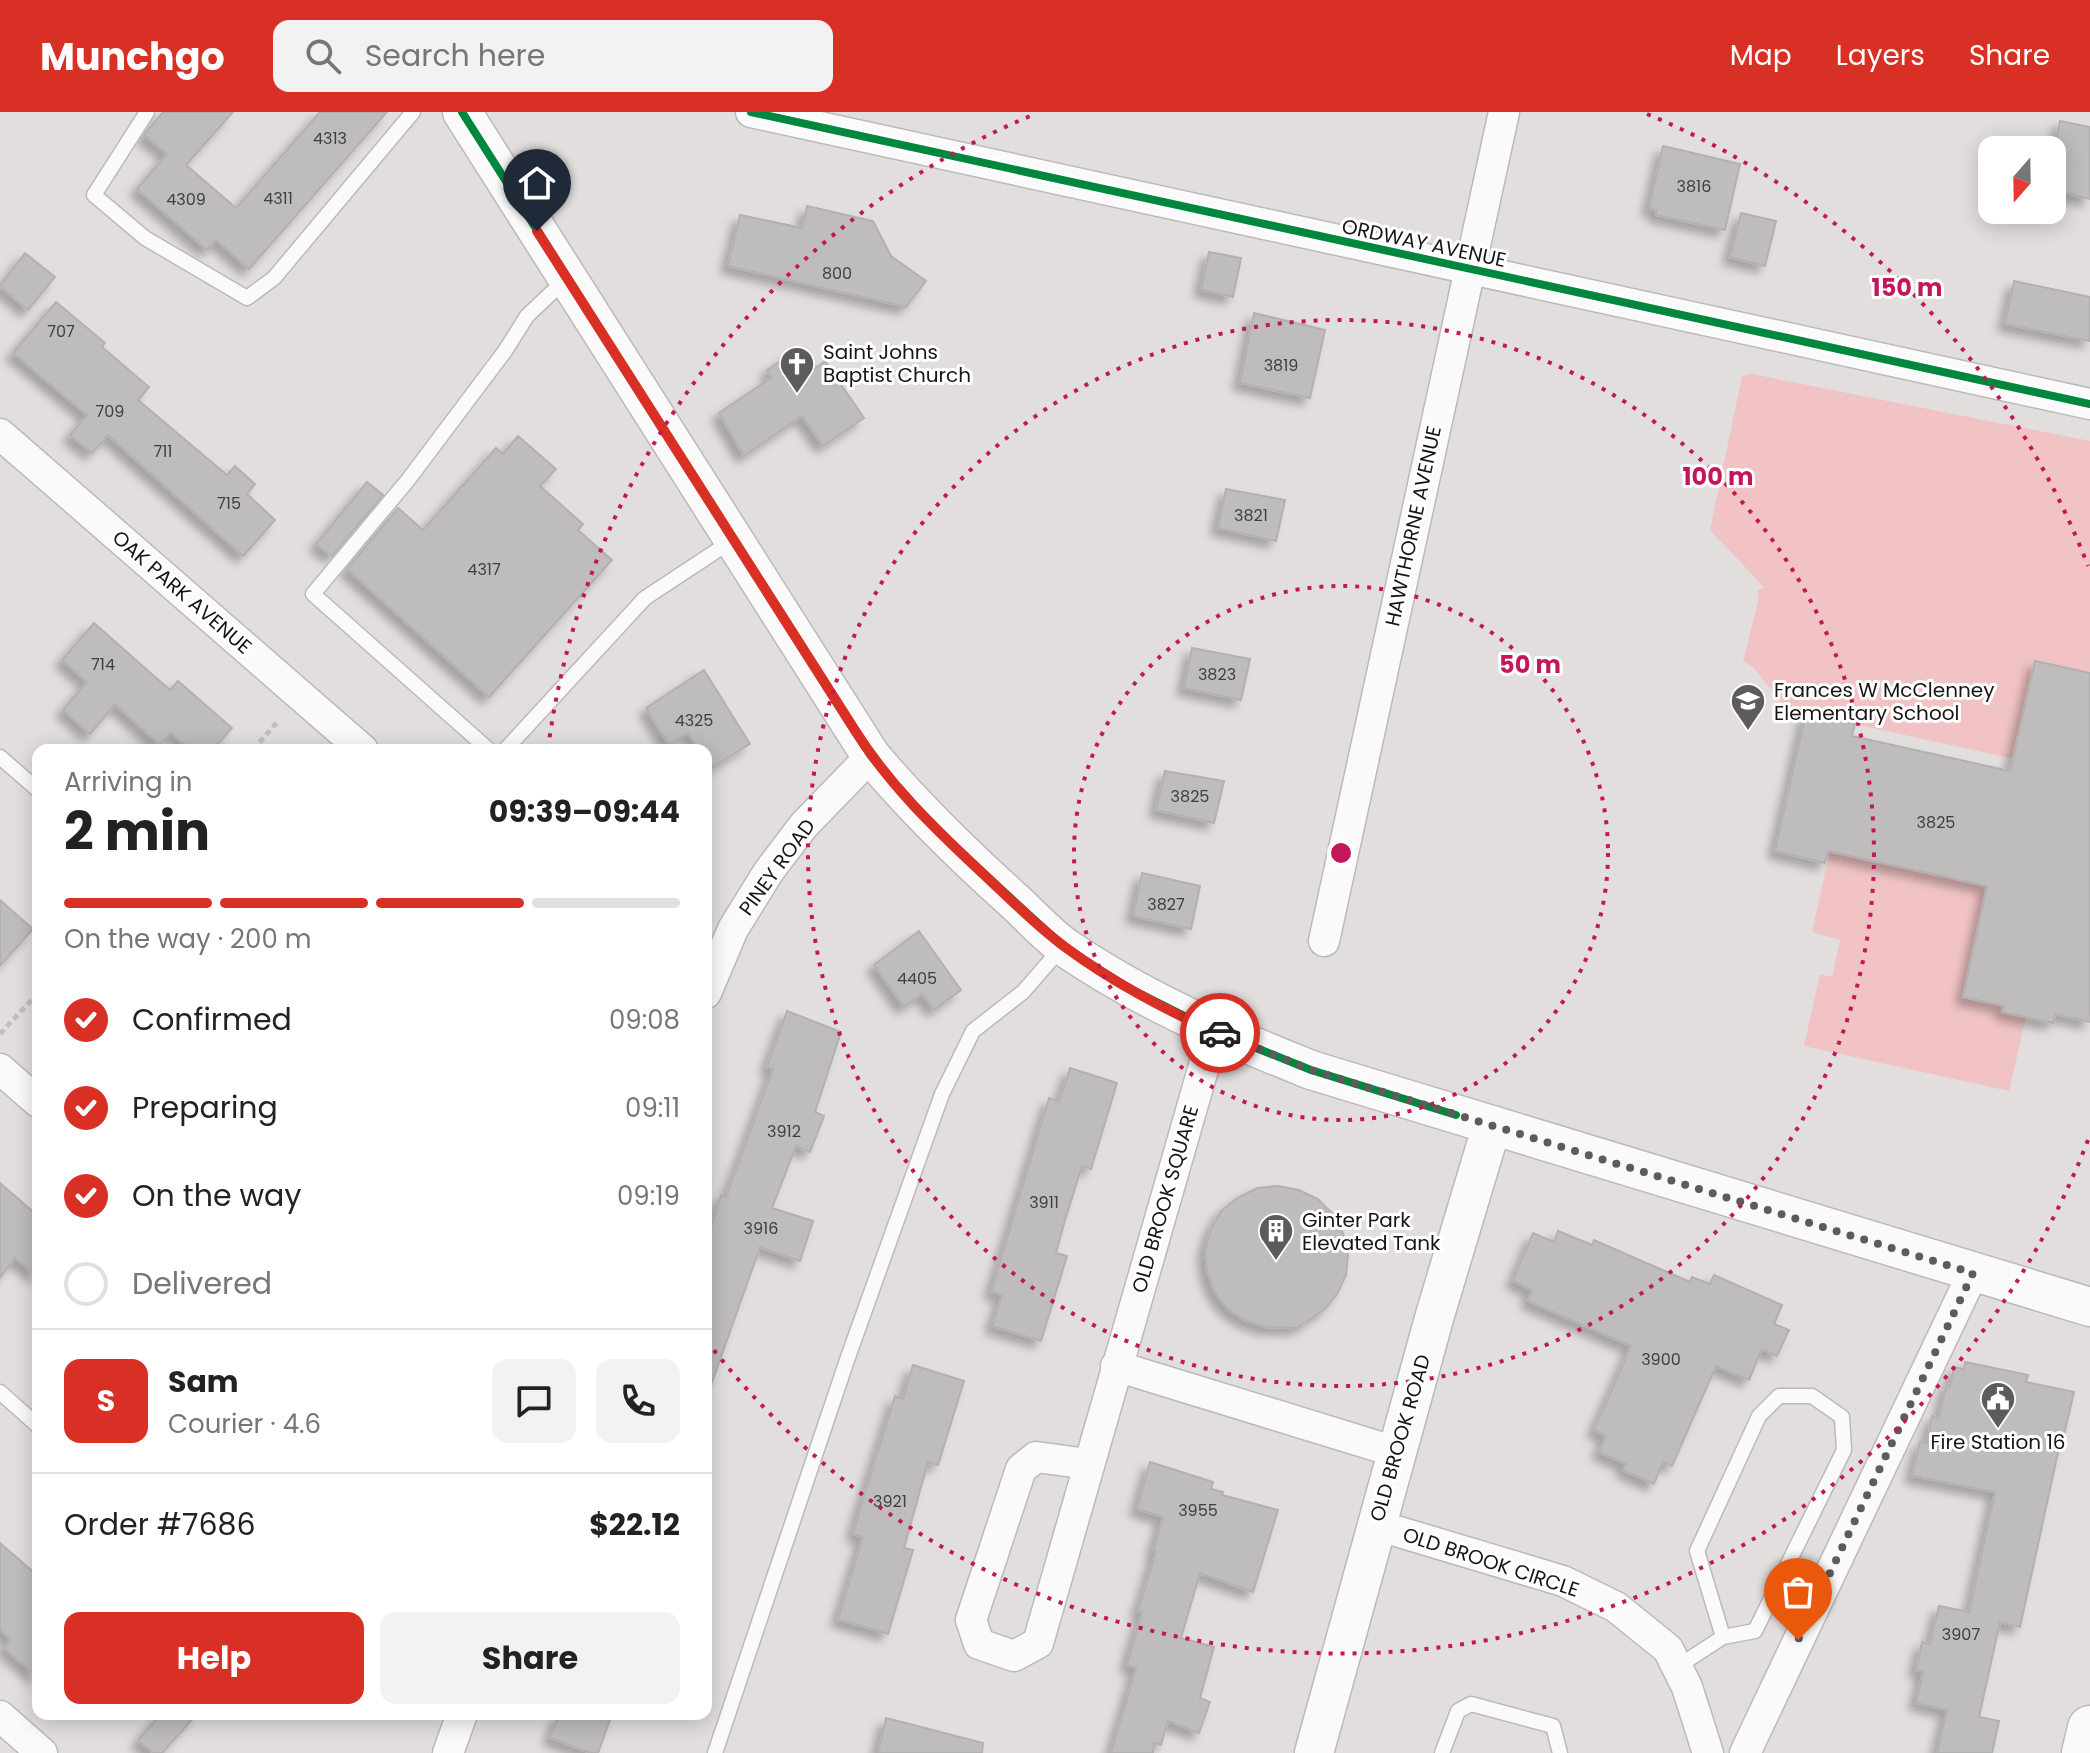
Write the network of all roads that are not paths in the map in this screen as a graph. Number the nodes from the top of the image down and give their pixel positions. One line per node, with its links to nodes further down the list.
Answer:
1 (147, 112): 2 (lane)
2 (413, 112)
3 (462, 112): 7 (street)
4 (751, 112): 6 (street, ORDWAY AVENUE)
5 (1504, 112): 6 (street, HAWTHORNE AVENUE)
6 (1469, 269): 8 (street, ORDWAY AVENUE); 17 (street, HAWTHORNE AVENUE)
7 (567, 278): 10 (street); 12 (lane)
8 (2090, 404)
9 (0, 434): 11 (street, OAK PARK AVENUE)
10 (733, 539): 13 (lane); 14 (street)
11 (356, 744)
12 (482, 744)
13 (511, 744)
14 (871, 756): 18 (street); 19 (street, PINEY ROAD)
15 (0, 757): 16 (lane)
16 (32, 785)
17 (1324, 941)
18 (1063, 946): 20 (street); 39 (lane)
19 (712, 979)
20 (1214, 1031): 23 (street); 26 (street, OLD BROOK SQUARE)
21 (0, 1069): 22 (street)
22 (32, 1097)
23 (1492, 1125): 24 (street); 29 (street, OLD BROOK ROAD)
24 (1973, 1273): 25 (street); 44 (street)
25 (2090, 1307)
26 (1116, 1366): 29 (street); 30 (street, OLD BROOK SQUARE)
27 (0, 1392): 28 (lane)
28 (32, 1421)
29 (1396, 1452): 31 (street, OLD BROOK ROAD)
30 (1088, 1464): 30 (street, OLD BROOK SQUARE)
31 (1376, 1525): 33 (street, OLD BROOK CIRCLE); 40 (street, OLD BROOK ROAD)
32 (1723, 1637): 32 (lane); 33 (lane)
33 (1677, 1667): 43 (street, OLD BROOK CIRCLE)
34 (0, 1716): 37 (street)
35 (460, 1720): 38 (street)
36 (2090, 1728): 45 (main road)
37 (42, 1753)
38 (448, 1753)
39 (715, 1753)
40 (1314, 1753)
41 (1442, 1753): 42 (lane)
42 (1560, 1753)
43 (1708, 1753)
44 (1745, 1753)
45 (2084, 1753)

